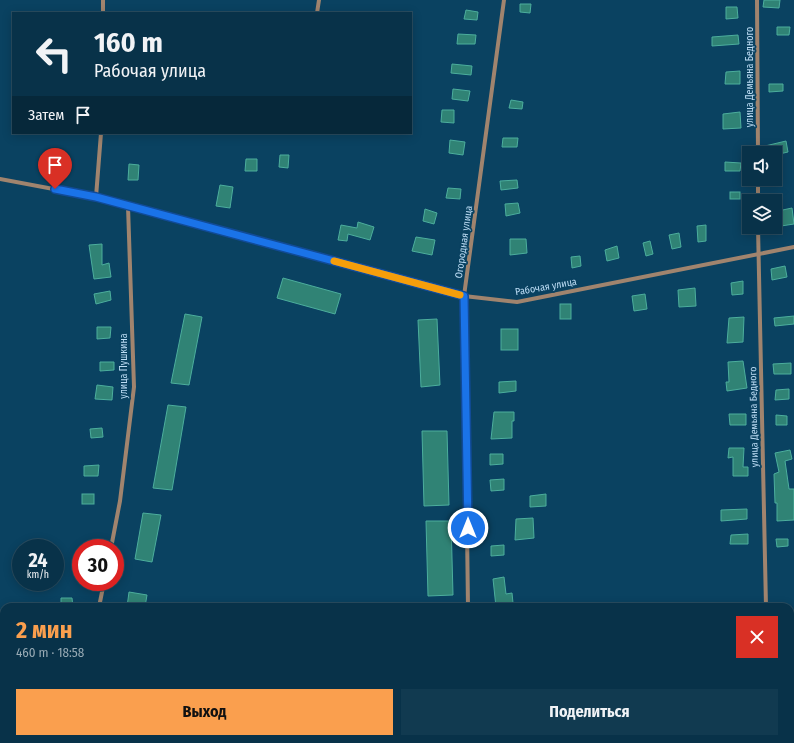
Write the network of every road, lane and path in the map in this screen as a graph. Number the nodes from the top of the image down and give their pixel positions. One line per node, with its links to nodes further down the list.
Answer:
1 (103, 0): 5 (street)
2 (319, 0): 6 (street)
3 (504, 0): 15 (street, Огородная улица)
4 (758, 0): 8 (street, улица Демьяна Бедного)
5 (103, 12)
6 (317, 12)
7 (101, 134): 10 (street)
8 (758, 146)
9 (0, 179): 10 (street, Рабочая улица)
10 (96, 197): 11 (street, Рабочая улица)
11 (128, 206): 15 (street, Рабочая улица); 16 (street, улица Пушкина)
12 (758, 234): 14 (street, улица Демьяна Бедного)
13 (794, 247): 14 (street, Рабочая улица)
14 (758, 255): 15 (street, Рабочая улица); 20 (street, улица Демьяна Бедного)
15 (464, 296): 19 (street, Огородная улица)
16 (113, 539)
17 (102, 591): 18 (street)
18 (100, 603)
19 (468, 603)
20 (766, 603)

